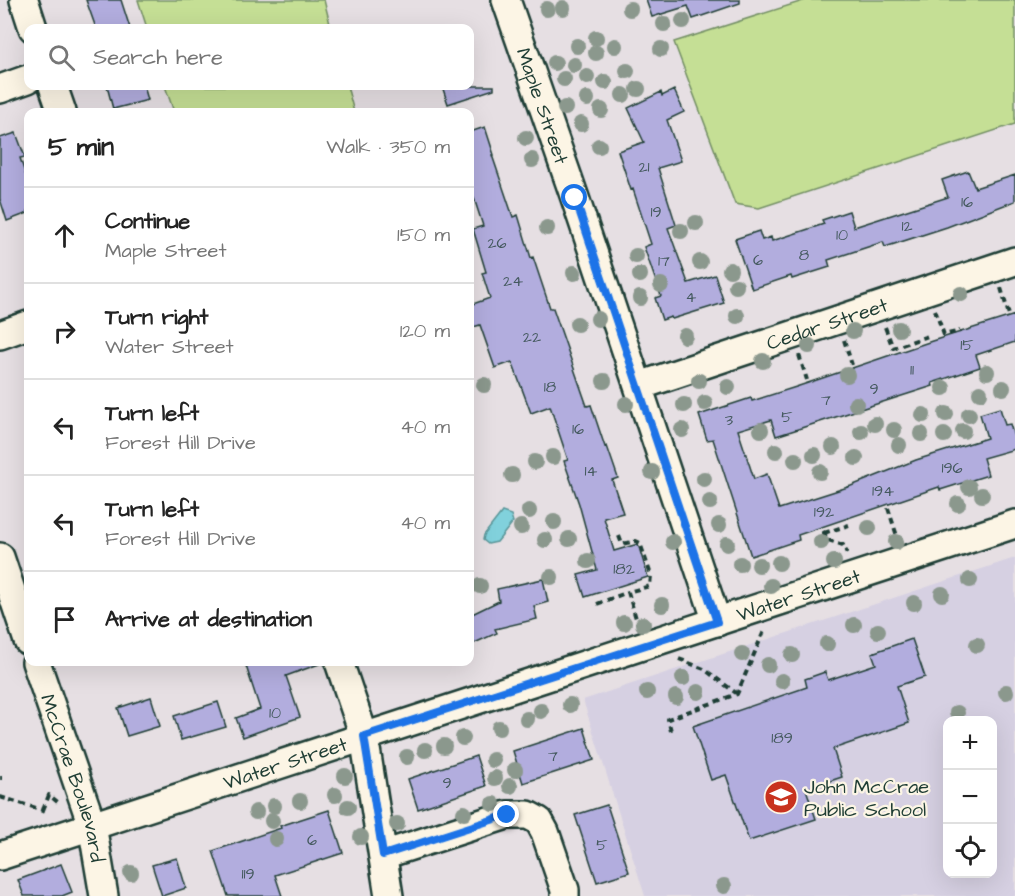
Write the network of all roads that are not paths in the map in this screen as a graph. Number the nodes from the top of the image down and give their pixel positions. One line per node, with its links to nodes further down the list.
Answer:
1 (24, 0): 3 (street)
2 (506, 0): 11 (street, Maple Street)
3 (32, 24)
4 (24, 80): 5 (street)
5 (0, 89)
6 (54, 90): 7 (street)
7 (60, 108)
8 (1015, 261): 11 (street, Cedar Street)
9 (24, 326): 10 (street)
10 (0, 335)
11 (639, 386): 14 (street, Maple Street)
12 (1015, 524): 14 (street, Water Street)
13 (0, 558): 15 (street)
14 (717, 622): 18 (street, Water Street)
15 (24, 628)
16 (37, 666): 19 (street, McCrae Boulevard)
17 (340, 666): 18 (street)
18 (364, 736): 19 (street, Water Street); 20 (street)
19 (92, 825): 21 (street, Water Street); 22 (street, McCrae Boulevard)
20 (383, 855): 23 (street); 24 (street)
21 (0, 856)
22 (104, 896)
23 (389, 896)
24 (565, 896)

